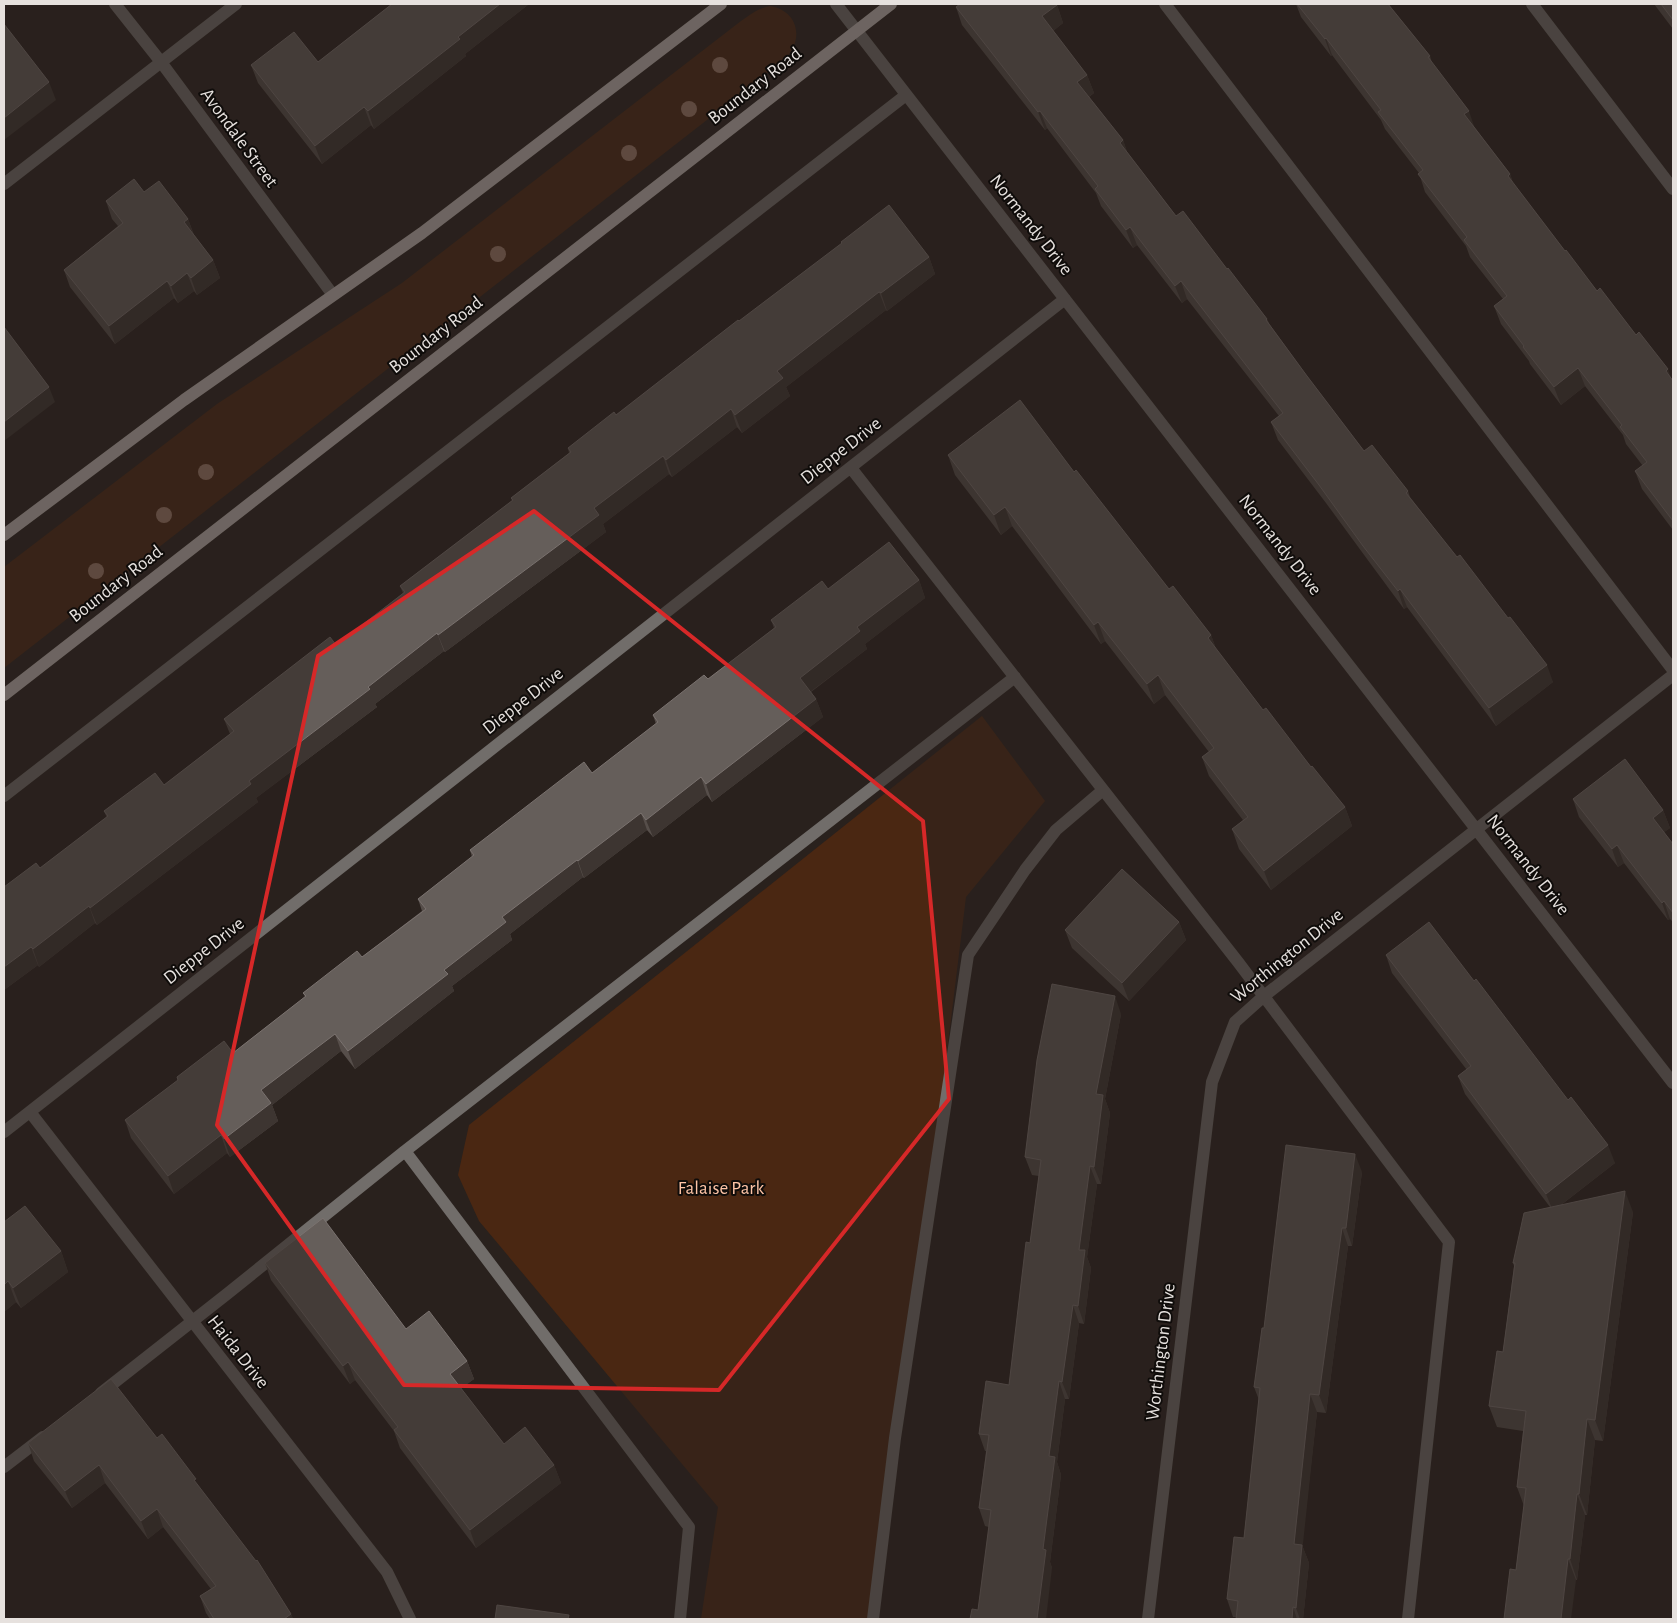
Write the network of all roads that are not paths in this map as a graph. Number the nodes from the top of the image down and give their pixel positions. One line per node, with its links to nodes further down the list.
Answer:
1 (115, 4): 9 (street, Avondale Street)
2 (236, 4): 9 (street)
3 (721, 4): 13 (main road)
4 (836, 4): 8 (street, Normandy Drive)
5 (891, 4): 8 (main road, Boundary Road)
6 (1165, 4): 17 (street)
7 (1532, 4): 12 (street)
8 (857, 31): 10 (street, Normandy Drive); 20 (main road, Boundary Road)
9 (161, 62): 11 (street); 13 (street, Avondale Street)
10 (906, 95): 14 (street, Normandy Drive); 22 (street)
11 (4, 184)
12 (1673, 190)
13 (333, 295): 16 (main road)
14 (1064, 299): 15 (street, Dieppe Drive); 23 (street, Normandy Drive)
15 (851, 468): 19 (street); 26 (street, Dieppe Drive)
16 (4, 535)
17 (1673, 670)
18 (1673, 675): 23 (street, Worthington Drive)
19 (1015, 677): 21 (street); 28 (street)
20 (4, 696)
21 (1103, 790): 24 (street); 35 (street)
22 (4, 796)
23 (1477, 830): 24 (street, Worthington Drive); 25 (street, Normandy Drive)
24 (1264, 996): 36 (street, Worthington Drive); 37 (street)
25 (1673, 1083)
26 (30, 1112): 27 (street, Dieppe Drive); 29 (street, Haida Drive)
27 (4, 1132)
28 (405, 1151): 29 (street); 34 (street)
29 (192, 1322): 30 (street); 33 (street, Haida Drive)
30 (87, 1403)
31 (49, 1432): 32 (street)
32 (4, 1467)
33 (410, 1619)
34 (680, 1619)
35 (873, 1619)
36 (1148, 1619)
37 (1408, 1619)

